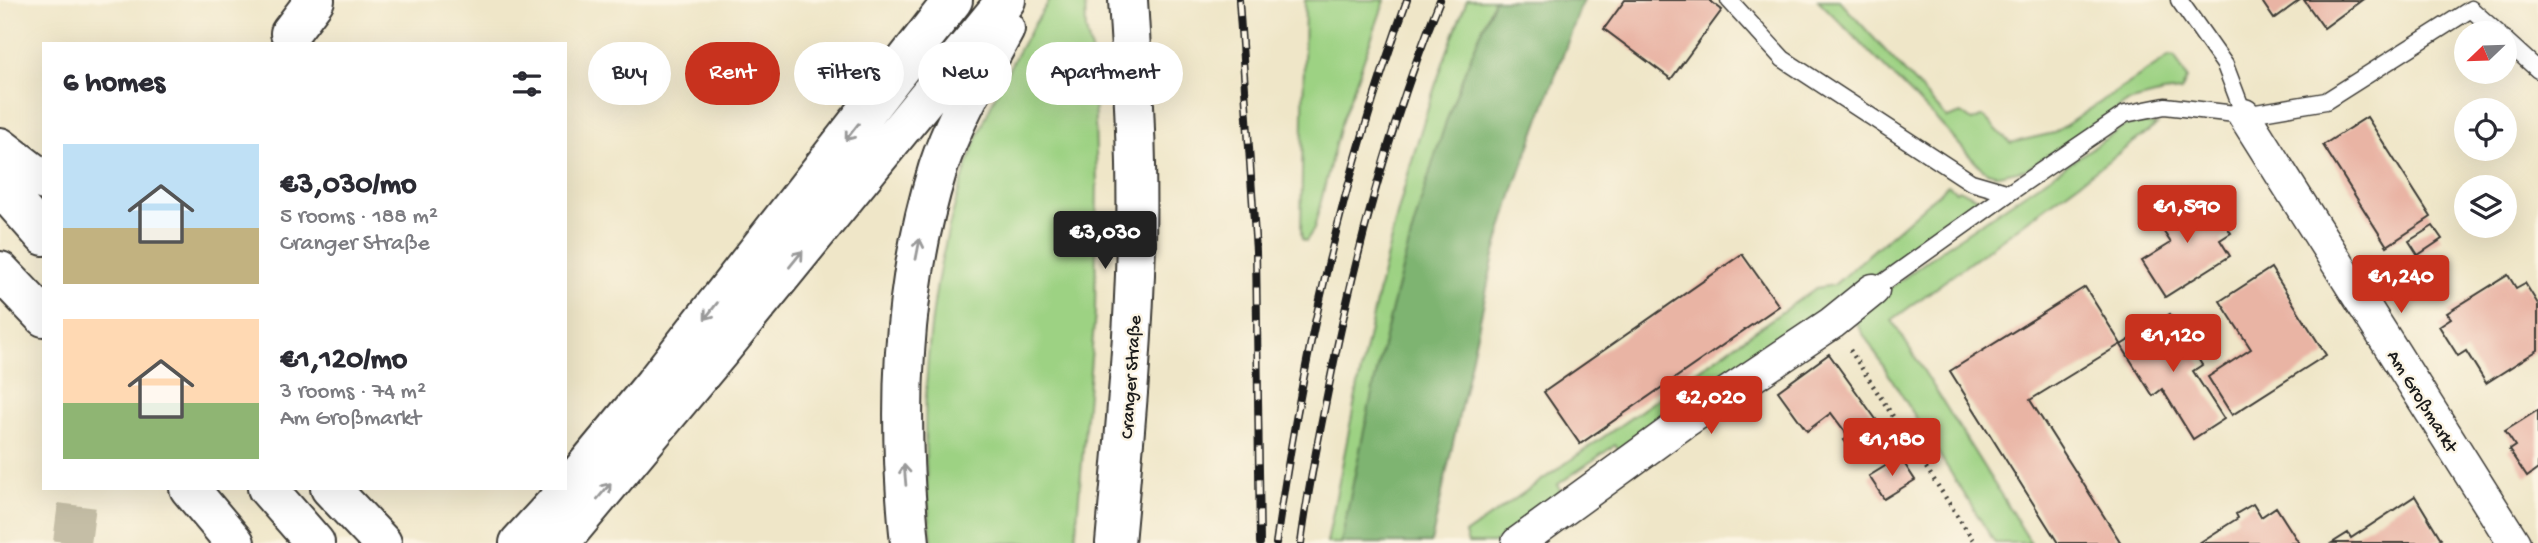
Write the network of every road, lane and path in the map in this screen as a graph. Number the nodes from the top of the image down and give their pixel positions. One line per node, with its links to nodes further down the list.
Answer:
1 (315, 0): 9 (main road)
2 (953, 0): 22 (main road, one-way to 22)
3 (1006, 0): 31 (main road, one-way to 3)
4 (1021, 0): 32 (main road, one-way to 4)
5 (1128, 0): 33 (main road, Cranger Straße)
6 (1729, 0): 16 (lane)
7 (2179, 0): 12 (lane)
8 (2484, 21): 12 (lane)
9 (290, 33)
10 (2517, 51): 11 (lane)
11 (2538, 70)
12 (2245, 115): 16 (lane); 36 (street, Am Großmarkt)
13 (0, 147): 14 (main road)
14 (42, 179)
15 (0, 186): 17 (main road)
16 (2008, 193): 19 (lane)
17 (42, 234)
18 (0, 271): 20 (main road)
19 (1872, 290): 21 (street)
20 (42, 315)
21 (1832, 323): 34 (street); 35 (path)
22 (567, 489)
23 (191, 490): 28 (main road)
24 (269, 490): 29 (main road)
25 (332, 490): 27 (main road)
26 (566, 490): 30 (main road, one-way to 30)
27 (377, 539)
28 (235, 543)
29 (316, 543)
30 (519, 543)
31 (560, 543)
32 (910, 543)
33 (1115, 543)
34 (1518, 543)
35 (1975, 543)
36 (2514, 543)

